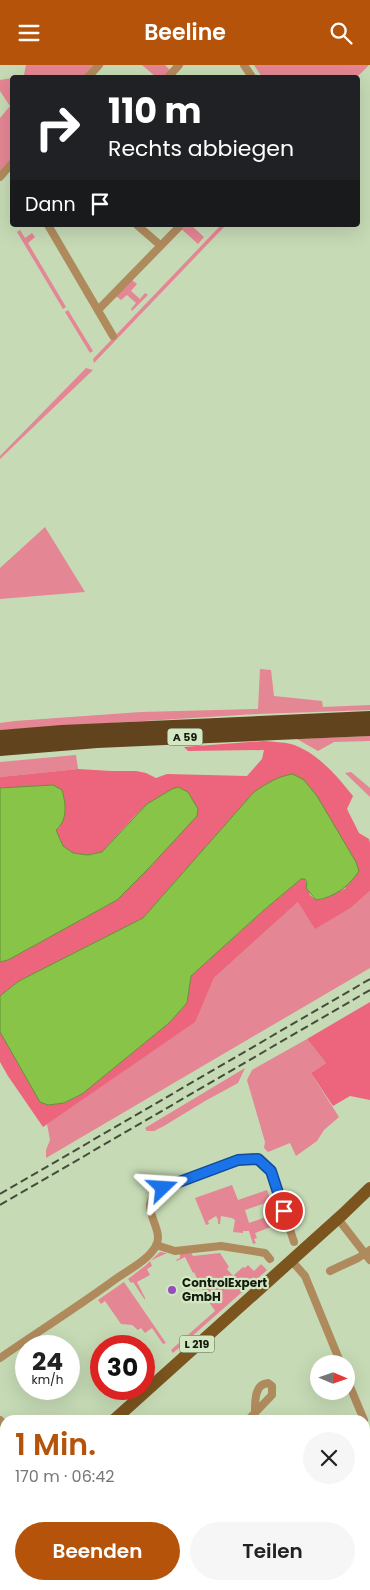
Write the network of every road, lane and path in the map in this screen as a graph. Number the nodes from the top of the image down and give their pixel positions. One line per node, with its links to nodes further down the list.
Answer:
1 (99, 65): 3 (street)
2 (179, 65): 4 (street)
3 (90, 75)
4 (171, 75)
5 (10, 165): 6 (street)
6 (0, 177)
7 (49, 227): 11 (street)
8 (139, 227): 10 (street)
9 (179, 227): 10 (street)
10 (160, 245): 11 (street)
11 (98, 310): 12 (street)
12 (113, 336)
13 (370, 718): 15 (highway, A 59)
14 (370, 729): 16 (highway, A 59)
15 (0, 737)
16 (0, 749)
17 (370, 1188): 23 (main road, L 219)
18 (342, 1224): 21 (street)
19 (294, 1242): 20 (street)
20 (156, 1245): 22 (street); 26 (street)
21 (368, 1254): 24 (street)
22 (270, 1259)
23 (291, 1260): 25 (street); 29 (main road, L 219)
24 (330, 1271)
25 (337, 1355)
26 (0, 1358)
27 (355, 1398): 31 (street)
28 (255, 1411): 30 (street)
29 (120, 1415)
30 (252, 1415)
31 (362, 1415)

